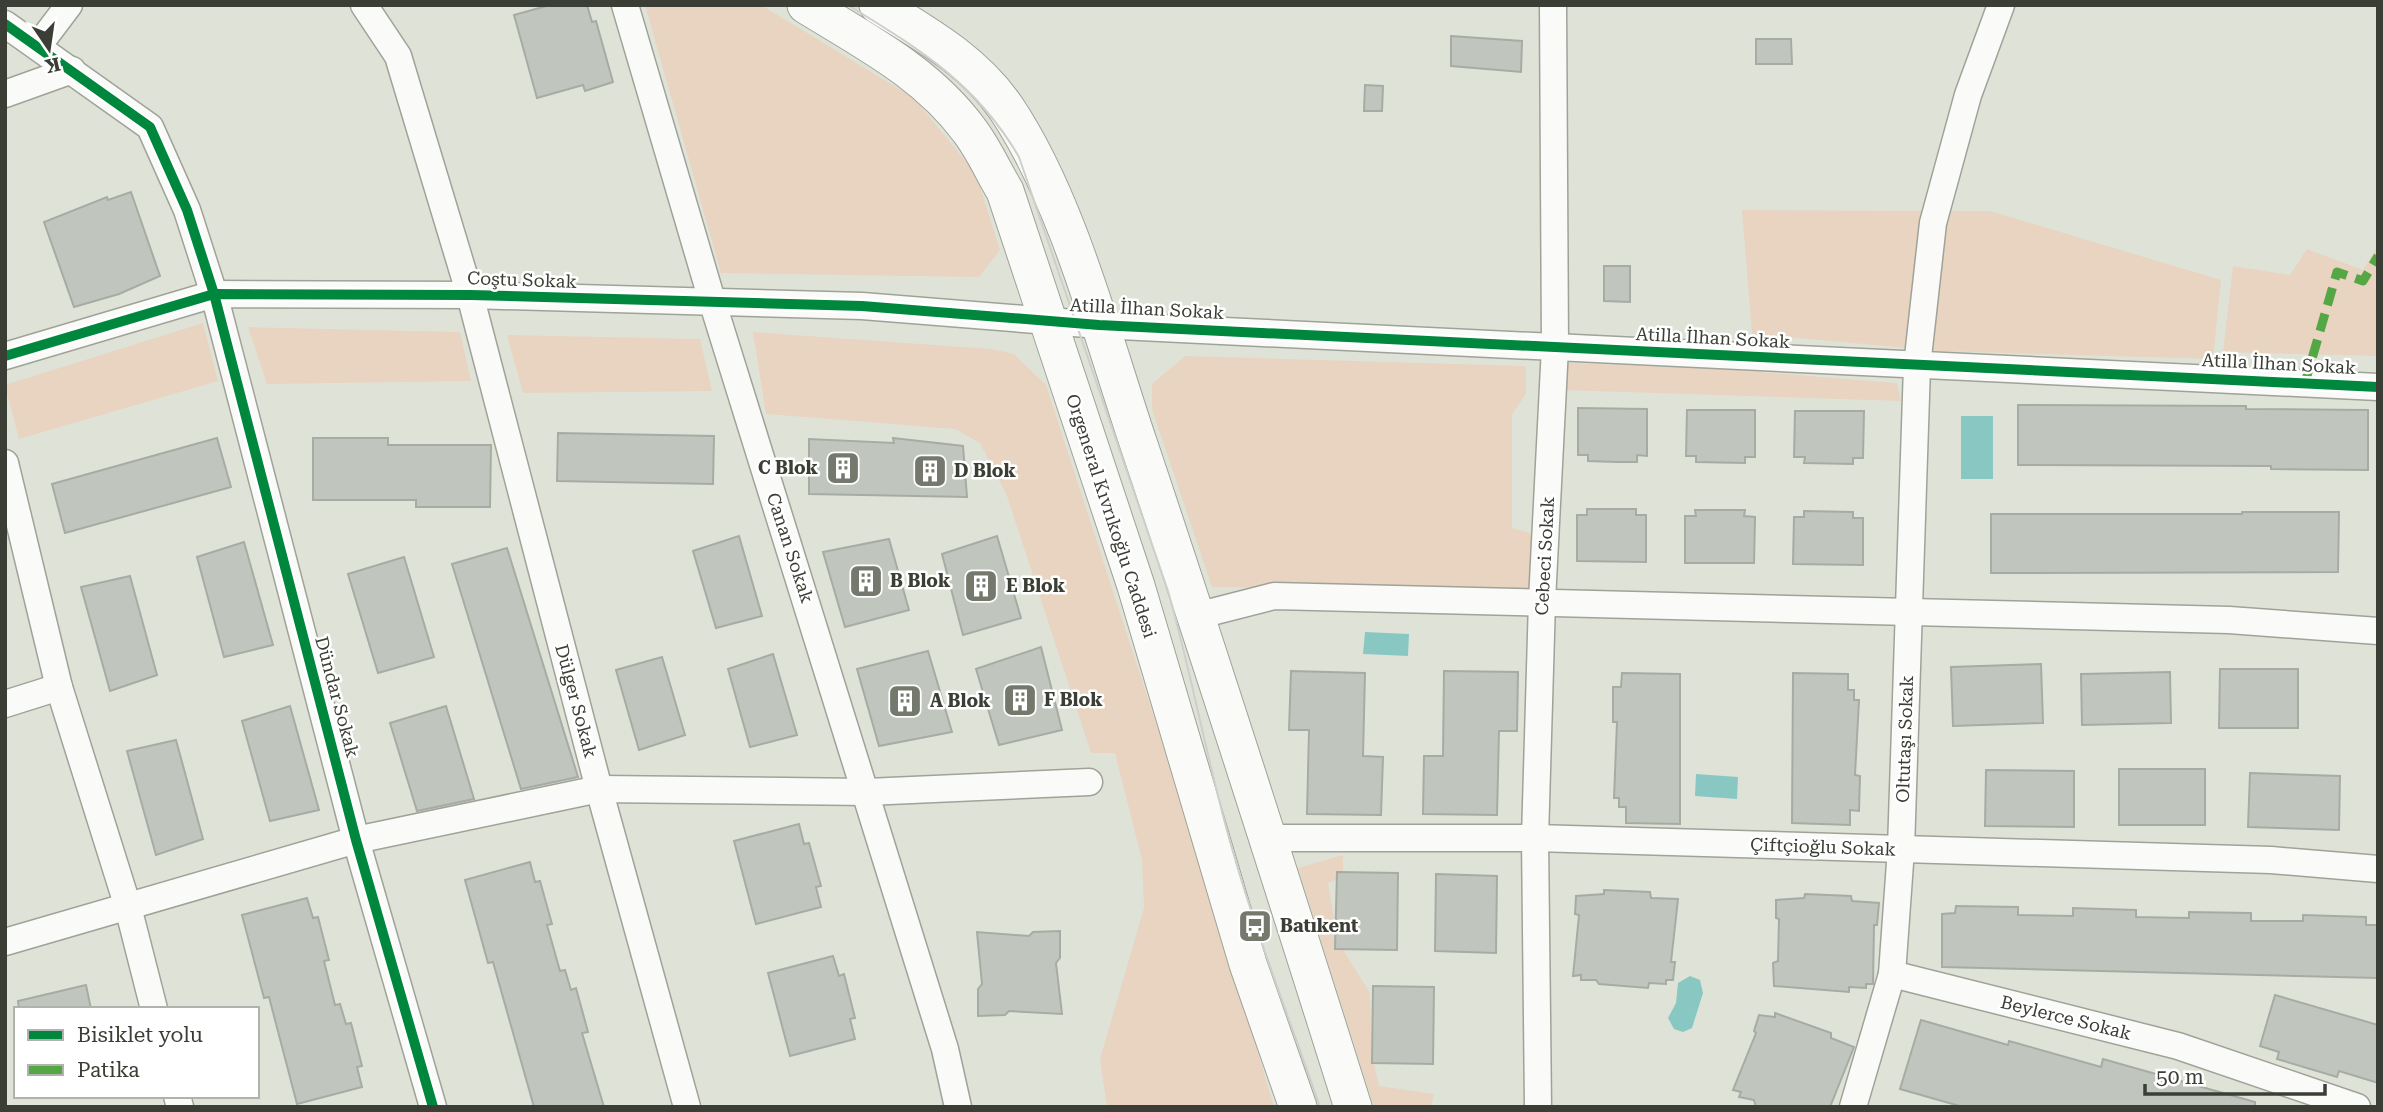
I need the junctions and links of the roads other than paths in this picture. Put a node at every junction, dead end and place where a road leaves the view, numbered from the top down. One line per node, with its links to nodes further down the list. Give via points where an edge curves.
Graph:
1 (69, 5): 9 (street)
2 (364, 5): 13 (street, Dülger Sokak, via 398,56)
3 (625, 5): 14 (street, Canan Sokak)
4 (806, 5): 15 (main road, Orgeneral Kıvrıkoğlu Caddesi, via 911,69 971,131 1005,191)
5 (878, 5): 16 (main road, via 958,55 1004,105 1034,153)
6 (1553, 5): 17 (street, Cebeci Sokak)
7 (2001, 5): 19 (street, Oltutaşı Sokak, via 1968,95 1933,223)
8 (5, 24): 9 (street, Dündar Sokak)
9 (38, 47): 10 (street, Dündar Sokak)
10 (72, 70): 11 (street); 12 (street, Dündar Sokak, via 150,127 187,210)
11 (5, 94)
12 (215, 294): 13 (street, Coştu Sokak); 18 (street, Coştu Sokak); 33 (street, Dündar Sokak)
13 (470, 295): 14 (street, Coştu Sokak); 29 (street, Dülger Sokak)
14 (713, 304): 15 (street, Coştu Sokak, via 862,306); 30 (street, Canan Sokak)
15 (1046, 320): 16 (street, Atilla İlhan Sokak); 43 (main road, Orgeneral Kıvrıkoğlu Caddesi, via 1136,586 1248,964)
16 (1099, 326): 17 (street, Atilla İlhan Sokak); 24 (main road)
17 (1555, 347): 19 (street, Atilla İlhan Sokak); 22 (street, Cebeci Sokak)
18 (5, 356)
19 (1917, 366): 20 (street, Atilla İlhan Sokak); 23 (street, Oltutaşı Sokak)
20 (2378, 387)
21 (5, 463): 26 (street)
22 (1542, 601): 23 (street); 24 (street, via 1274,596); 32 (street, Cebeci Sokak)
23 (1909, 613): 25 (street, via 2229,620); 34 (street, Oltutaşı Sokak)
24 (1196, 616): 31 (main road)
25 (2378, 631)
26 (60, 687): 27 (street); 36 (street)
27 (5, 704)
28 (1089, 782): 30 (street)
29 (599, 789): 30 (street); 33 (street); 41 (street, Dülger Sokak)
30 (867, 792): 42 (street, Canan Sokak, via 945,1049)
31 (1269, 838): 32 (street, Çiftçioğlu Sokak); 44 (main road)
32 (1535, 838): 34 (street, Çiftçioğlu Sokak); 45 (street, Cebeci Sokak)
33 (356, 839): 36 (street); 40 (street, Dündar Sokak)
34 (1901, 849): 35 (street, Çiftçioğlu Sokak, via 2271,860); 38 (street, Oltutaşı Sokak)
35 (2378, 869)
36 (128, 906): 37 (street); 39 (street)
37 (5, 942)
38 (1892, 974): 46 (street, Oltutaşı Sokak); 47 (street, Beylerce Sokak, via 2178,1046)
39 (153, 1007)
40 (433, 1107)
41 (687, 1107)
42 (958, 1107)
43 (1298, 1107)
44 (1353, 1107)
45 (1538, 1107)
46 (1853, 1107)
47 (2357, 1107)

